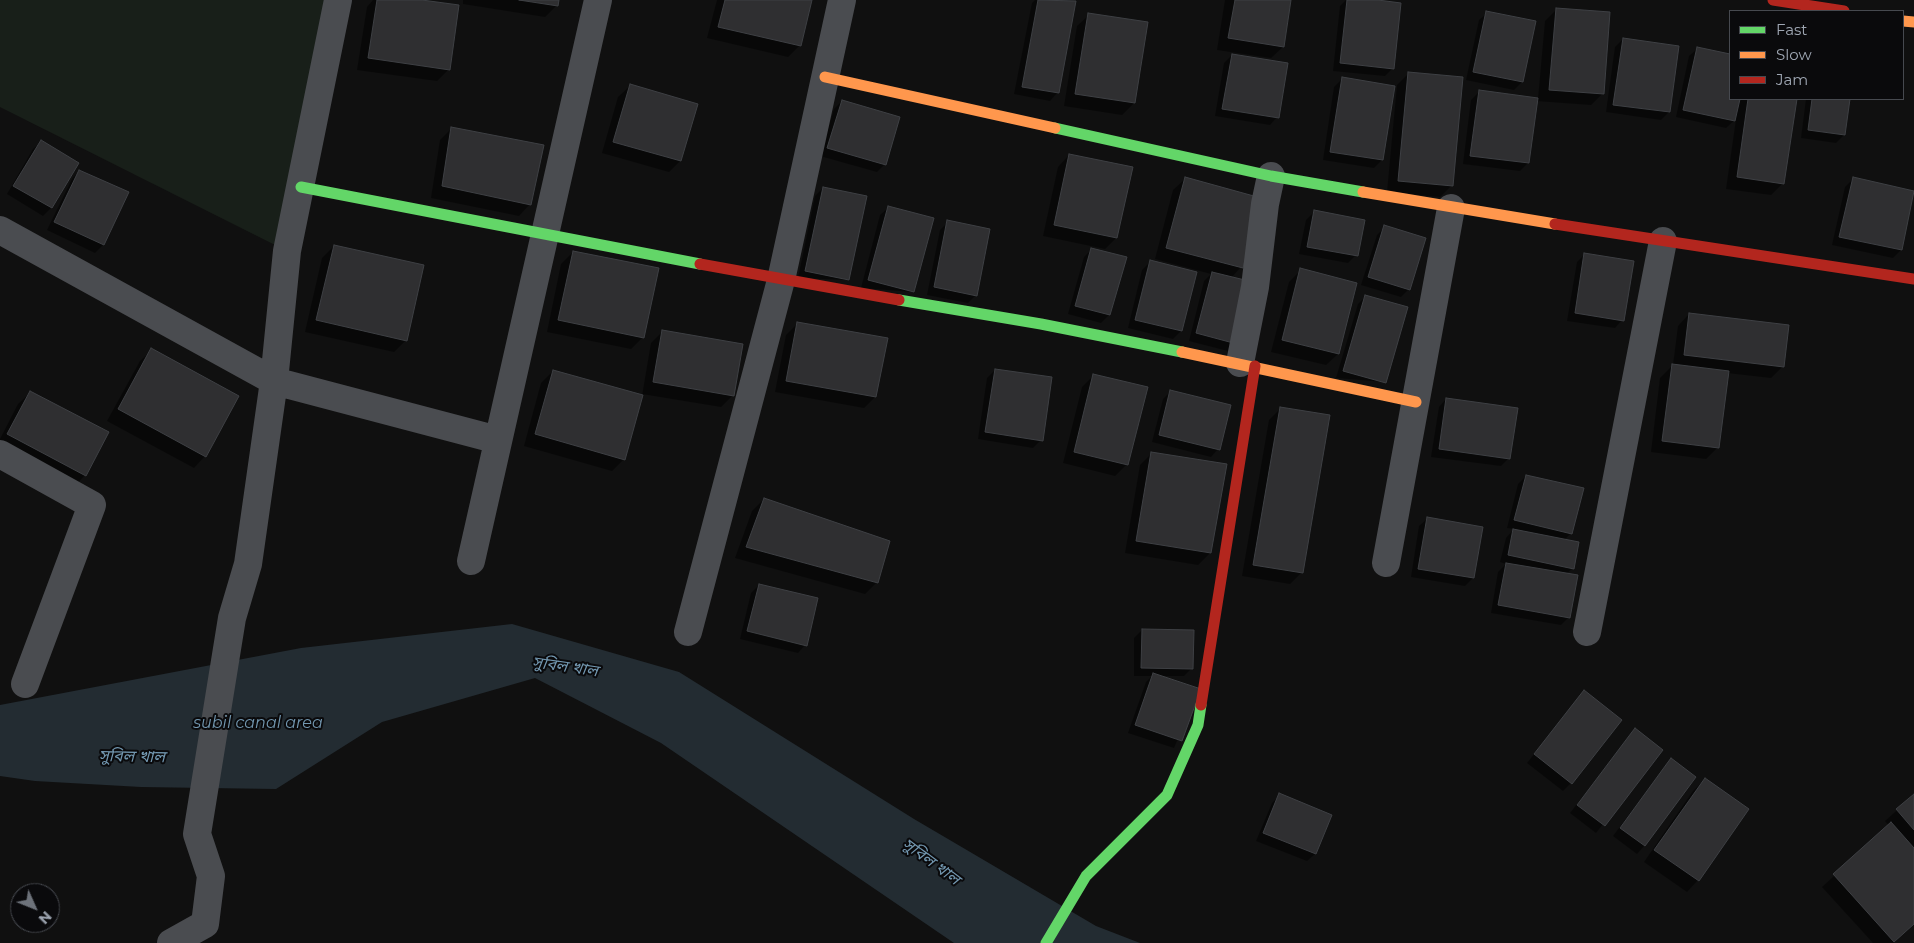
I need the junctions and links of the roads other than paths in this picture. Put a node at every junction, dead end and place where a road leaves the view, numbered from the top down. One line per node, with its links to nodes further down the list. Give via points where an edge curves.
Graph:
1 (338, 0): 8 (street)
2 (598, 0): 11 (street)
3 (842, 0): 6 (street)
4 (1773, 0): 5 (street)
5 (1838, 10)
6 (825, 77): 7 (street); 14 (street)
7 (1271, 176): 9 (street); 15 (street)
8 (300, 187): 11 (street); 16 (street, via 287,251)
9 (1452, 208): 12 (street); 17 (street)
10 (0, 230): 16 (street)
11 (545, 234): 14 (street); 18 (street)
12 (1664, 241): 13 (street); 23 (street)
13 (1914, 279)
14 (781, 280): 15 (street, via 1041,324); 22 (street)
15 (1247, 364): 17 (street); 27 (street, via 1198,725 1167,795 1086,876)
16 (274, 381): 18 (street); 25 (street, via 248,564 232,618 197,834 211,876)
17 (1416, 402): 21 (street)
18 (498, 440): 20 (street)
19 (0, 454): 24 (street, via 92,505)
20 (471, 561)
21 (1386, 563)
22 (688, 632)
23 (1586, 632)
24 (26, 684)
25 (207, 934): 26 (street)
26 (171, 943)
27 (1046, 943)

